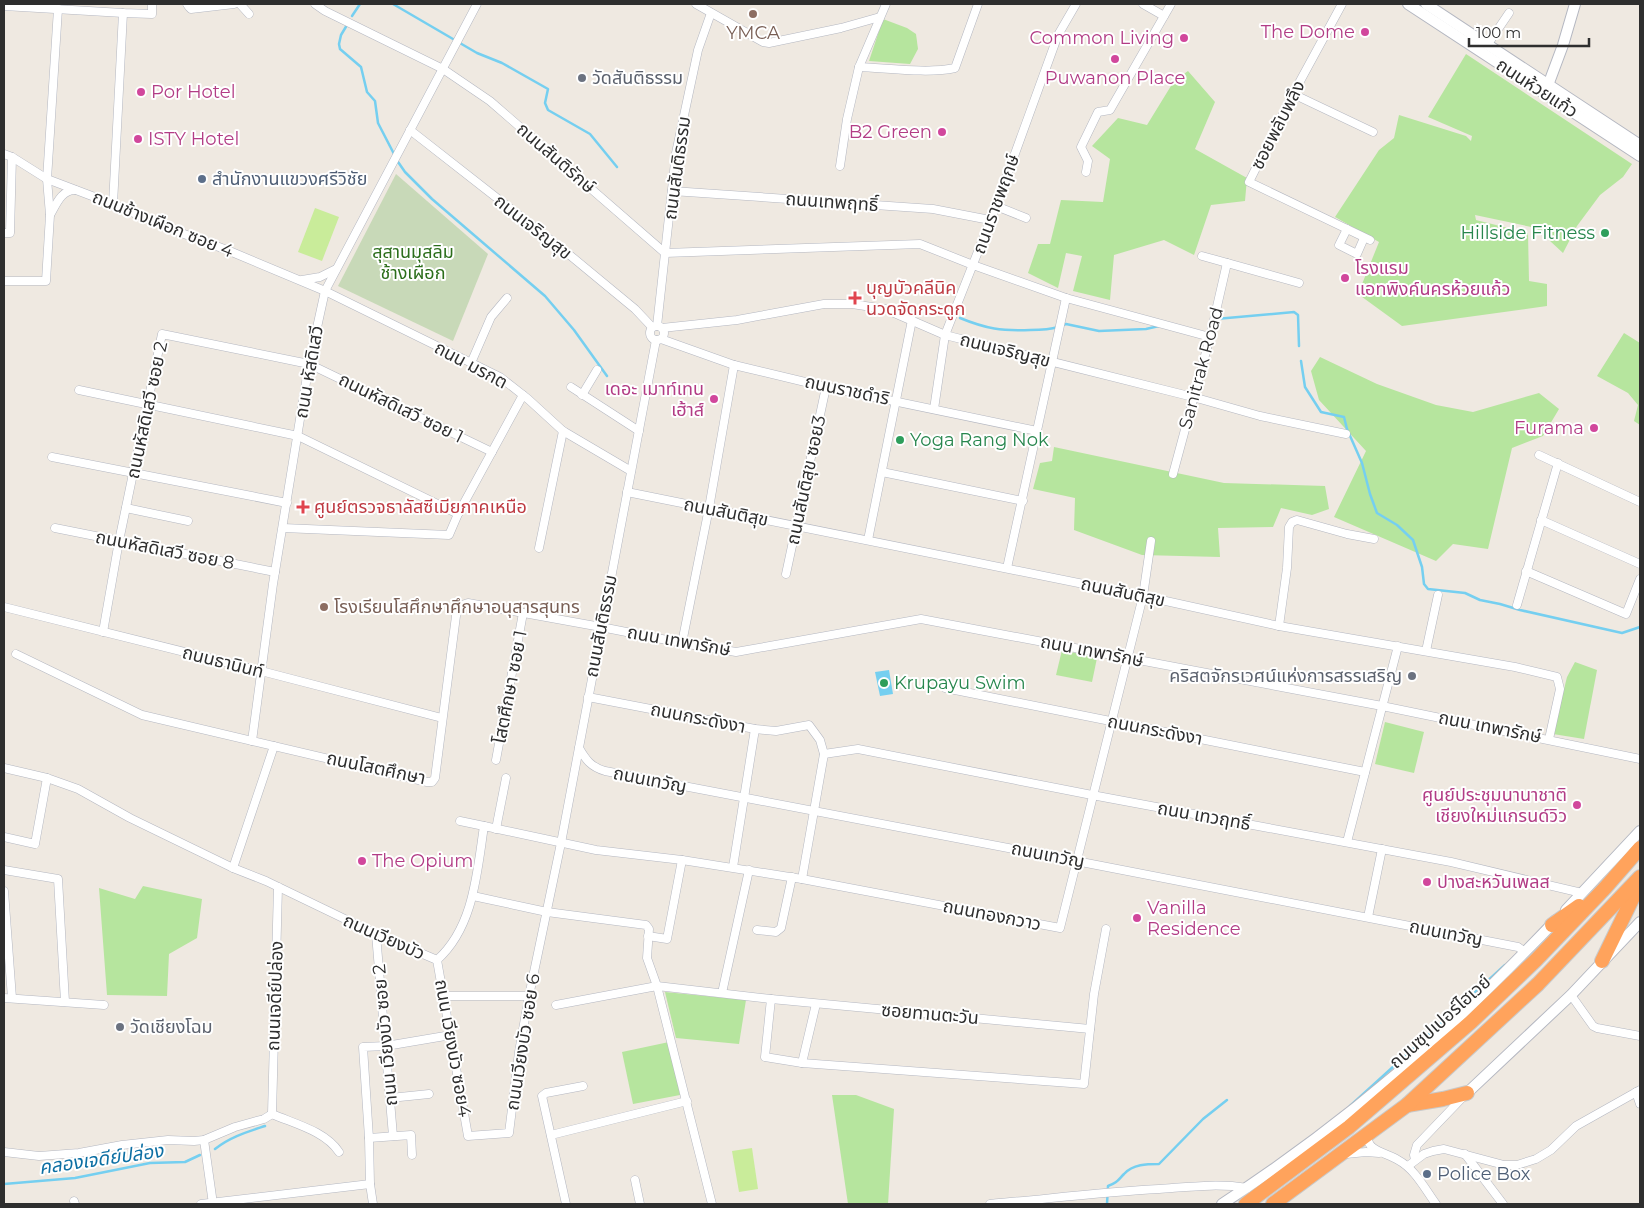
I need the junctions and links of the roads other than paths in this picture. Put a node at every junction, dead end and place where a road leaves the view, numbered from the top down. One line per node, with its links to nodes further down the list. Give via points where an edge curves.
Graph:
1 (152, 4): 19 (street, via 152,14)
2 (187, 4): 3 (street, via 191,9)
3 (234, 4)
4 (240, 4): 22 (street)
5 (315, 4): 27 (street, ถนนสันติรักษ์)
6 (476, 4): 27 (street, ถนน หัสดิเสวี)
7 (696, 4): 20 (street)
8 (886, 4): 24 (street)
9 (1076, 4): 42 (street, ถนนราชพฤกษ์, via 1058,35)
10 (1143, 4): 23 (street)
11 (1171, 4): 23 (street)
12 (1342, 4): 29 (street, ซอยพลับพลึง)
13 (1408, 4): 28 (main road, ถนนห้วยแก้ว)
14 (1426, 4): 25 (main road, ถนนห้วยแก้ว)
15 (1575, 4): 28 (main road)
16 (975, 5): 26 (street, via 955,68)
17 (4, 6): 18 (street)
18 (58, 10): 19 (street); 38 (street)
19 (123, 13): 41 (street)
20 (712, 13): 24 (street, via 769,43); 40 (street, ถนนสันติธรรม, via 698,50 676,153)
21 (1509, 13): 25 (street)
22 (249, 14)
23 (1164, 16): 37 (street, via 1110,110 1098,112 1082,147 1088,161)
24 (880, 17): 26 (street)
25 (1488, 44): 28 (main road, ถนนห้วยแก้ว)
26 (859, 67): 36 (street)
27 (443, 69): 30 (street, ถนน หัสดิเสวี); 48 (street, ถนนสันติรักษ์, via 490,101)
28 (1547, 89): 32 (main road, ถนนห้วยแก้ว); 34 (main road, ถนนห้วยแก้ว)
29 (1294, 94): 31 (street); 46 (street, ซอยพลับพลึง, via 1249,182)
30 (410, 130): 52 (street, ถนน หัสดิเสวี); 60 (street, ถนนเจริญสุข)
31 (1373, 132)
32 (1640, 145)
33 (4, 154): 35 (street, ถนนช้างเผือก ซอย 4)
34 (1640, 156)
35 (12, 157): 38 (street, ถนนช้างเผือก ซอย 4); 47 (street, via 10,233)
36 (840, 166)
37 (1086, 172)
38 (47, 179): 39 (street, ถนนช้างเผือก ซอย 4); 43 (street)
39 (79, 190): 41 (street, ถนนช้างเผือก ซอย 4); 43 (street, via 63,194)
40 (672, 190): 45 (street, ถนนเทพฤทธิ์, via 932,209); 48 (street, ถนนสันติธรรม)
41 (113, 204): 53 (street, ถนนช้างเผือก ซอย 4)
42 (996, 206): 44 (street); 45 (street, ถนนราชพฤกษ์)
43 (50, 215): 54 (street, via 46,281)
44 (1026, 218)
45 (990, 220): 51 (street, ถนนราชพฤกษ์)
46 (1347, 230): 46 (street, ซอยพลับพลึง, via 1367,239 1357,254 1340,245)
47 (4, 233)
48 (665, 253): 51 (street, via 920,244); 60 (street, ถนนสันติธรรม)
49 (1202, 256): 50 (street)
50 (1227, 263): 55 (street); 62 (street, Sanitrak Road)
51 (973, 265): 58 (street); 61 (street, ถนนราชพฤกษ์)
52 (336, 269): 53 (street, via 320,277); 56 (street, ถนน หัสดิเสวี)
53 (300, 280): 56 (street, ถนนช้างเผือก ซอย 4)
54 (4, 281)
55 (1299, 283)
56 (325, 290): 65 (street, ถนน มรกต); 66 (street, ถนน หัสดิเสวี)
57 (507, 298): 65 (street, via 491,317)
58 (1066, 298): 62 (street); 64 (street)
59 (912, 320): 60 (street, ถนนเจริญสุข, via 885,309 824,304 736,320); 61 (street, ถนนเจริญสุข); 75 (street)
60 (657, 327): 63 (street, ถนนสันติธรรม, via 664,334); 63 (street, via 650,335)
61 (945, 335): 64 (street, ถนนเจริญสุข); 77 (street, ถนนราชพฤกษ์)
62 (1210, 337): 74 (street, Sanitrak Road)
63 (659, 340): 67 (street, ถนนราชดำริ); 78 (street, ถนนสันติธรรม)
64 (1052, 362): 74 (street, ถนนเจริญสุข); 79 (street)
65 (471, 363): 72 (street, ถนน มรกต, via 500,377)
66 (309, 364): 76 (street, ถนนหัสดิเสวี ซอย 2, via 162,334); 82 (street, ถนน หัสดิเสวี); 83 (street, ถนนหัสดิเสวี ซอย 1)
67 (734, 365): 70 (street, ถนนราชดำริ); 96 (street)
68 (597, 370): 73 (street)
69 (571, 387): 73 (street)
70 (826, 387): 75 (street, ถนนราชดำริ); 100 (street, ถนนสันติสุข ซอย3)
71 (79, 390): 76 (street)
72 (523, 395): 80 (street, ถนน มรกต); 83 (street)
73 (582, 395): 78 (street)
74 (1193, 397): 81 (street, ถนนเจริญสุข, via 1260,416); 90 (street, Sanitrak Road)
75 (895, 400): 77 (street, ถนนราชดำริ); 88 (street)
76 (147, 404): 82 (street); 89 (street, ถนนหัสดิเสวี ซอย 2)
77 (934, 409): 79 (street, ถนนราชดำริ)
78 (639, 431): 87 (street, ถนนสันติธรรม)
79 (1037, 431): 92 (street)
80 (563, 432): 87 (street, ถนน มรกต); 107 (street)
81 (1346, 434)
82 (298, 436): 94 (street, ถนน หัสดิเสวี); 97 (street)
83 (492, 452): 97 (street)
84 (1539, 454): 86 (street)
85 (52, 457): 89 (street)
86 (1558, 464): 93 (street); 98 (street)
87 (631, 471): 91 (street, ถนนสันติธรรม)
88 (882, 472): 92 (street); 105 (street)
89 (134, 473): 94 (street); 95 (street, ถนนหัสดิเสวี ซอย 2)
90 (1173, 474)
91 (627, 492): 96 (street, ถนนสันติสุข); 120 (street, ถนนสันติธรรม)
92 (1023, 500): 109 (street)
93 (1640, 502)
94 (286, 503): 102 (street, ถนน หัสดิเสวี)
95 (126, 508): 99 (street); 104 (street, ถนนหัสดิเสวี ซอย 2)
96 (709, 508): 100 (street, ถนนสันติสุข); 122 (street)
97 (458, 514): 102 (street, via 449,535)
98 (1541, 520): 108 (street); 110 (street)
99 (188, 521)
100 (797, 526): 105 (street, ถนนสันติสุข); 112 (street, ถนนสันติสุข ซอย3)
101 (55, 528): 104 (street, ถนนหัสดิเสวี ซอย 8)
102 (282, 528): 111 (street, ถนน หัสดิเสวี)
103 (1374, 539): 119 (street, via 1297,520 1292,522)
104 (119, 540): 111 (street, ถนนหัสดิเสวี ซอย 8); 121 (street, ถนนหัสดิเสวี ซอย 2)
105 (868, 540): 109 (street, ถนนสันติสุข)
106 (1152, 542): 115 (street, ถนนทองกวาว)
107 (539, 548)
108 (1640, 564)
109 (1008, 568): 115 (street, ถนนสันติสุข)
110 (1526, 571): 113 (street, via 1626,614); 116 (street)
111 (275, 572): 127 (street, ถนน หัสดิเสวี)
112 (786, 574)
113 (1640, 579)
114 (1438, 595): 124 (street)
115 (1143, 596): 119 (street, ถนนสันติสุข); 126 (street, ถนนทองกวาว)
116 (1517, 604)
117 (4, 608): 121 (street, ถนนธานินท์)
118 (523, 613): 120 (street, ถนนโสตศึกษา); 131 (street, ถนนโสตศึกษา, via 468,603 459,606); 140 (street, โสตศึกษา ซอย 1)
119 (1279, 626): 123 (street, ถนนสันติสุข)
120 (601, 627): 122 (street, ถนน เทพารักษ์); 129 (street, ถนนสันติธรรม)
121 (103, 632): 127 (street, ถนนธานินท์)
122 (682, 643): 126 (street, ถนน เทพารักษ์, via 736,652 921,619)
123 (1398, 646): 124 (street, ถนนสันติสุข); 130 (street)
124 (1426, 651): 134 (street, ถนนสันติสุข, via 1557,677 1560,689)
125 (16, 654): 135 (street, ถนนโสตศึกษา, via 142,715)
126 (1127, 658): 130 (street, ถนน เทพารักษ์); 132 (street, ถนนทองกวาว)
127 (261, 671): 131 (street, ถนนธานินท์); 135 (street, ถนน หัสดิเสวี)
128 (945, 688): 132 (street, ถนนกระดังงา)
129 (588, 697): 133 (street, ถนนกระดังงา); 137 (street, ถนนสันติธรรม)
130 (1382, 706): 134 (street, ถนน เทพารักษ์); 142 (street)
131 (442, 718): 136 (street, ถนนโสตศึกษา, via 432,782)
132 (1111, 721): 142 (street, ถนนกระดังงา); 145 (street, ถนนทองกวาว)
133 (755, 729): 138 (street, ถนนกระดังงา, via 776,731 808,725 820,740); 146 (street)
134 (1549, 739): 139 (street, ถนน เทพารักษ์)
135 (252, 740): 136 (street, ถนนโสตศึกษา)
136 (274, 746): 160 (street)
137 (579, 748): 146 (street, ถนนเทวัญ, via 593,766 604,771); 154 (street, ถนนสันติธรรม)
138 (824, 754): 145 (street, ถนน เทวฤทธิ์, via 858,749); 147 (street)
139 (1640, 759)
140 (496, 760)
141 (4, 768): 143 (street, ถนนเวียงบัว)
142 (1365, 772): 153 (street)
143 (47, 778): 152 (street, via 34,844); 160 (street, ถนนเวียงบัว, via 78,789)
144 (506, 778): 150 (street)
145 (1092, 795): 153 (street, ถนน เทวฤทธิ์); 158 (street, ถนนทองกวาว)
146 (744, 798): 147 (street, ถนนเทวัญ); 159 (street)
147 (814, 811): 158 (street, ถนนเทวัญ); 165 (street)
148 (460, 821): 149 (street, ถนนทองกวาว)
149 (484, 826): 150 (street, ถนนทองกวาว); 171 (street, ถนนเวียงบัว)
150 (496, 829): 154 (street, ถนนทองกวาว)
151 (1640, 831): 170 (main road)
152 (4, 837)
153 (1347, 842): 156 (street, ถนน เทวฤทธิ์)
154 (561, 843): 157 (street, ถนนทองกวาว); 172 (street, ถนนสันติธรรม)
155 (1640, 848): 168 (highway, ถนนซุปเปอร์ไฮเวย์)
156 (1382, 849): 170 (street, ถนน เทวฤทธิ์); 173 (street)
157 (682, 860): 159 (street, ถนนทองกวาว); 179 (street, via 667,938)
158 (1076, 860): 165 (street, ถนนทองกวาว, via 1060,928); 173 (street, ถนนเทวัญ)
159 (732, 867): 162 (street, ถนนทองกวาว)
160 (233, 868): 167 (street, ถนนเวียงบัว)
161 (4, 870): 190 (street, via 58,879)
162 (749, 870): 163 (street, ถนนทองกวาว); 184 (street)
163 (792, 877): 165 (street, ถนนทองกวาว); 177 (street, via 781,928 776,932)
164 (1640, 877): 206 (highway, via 1538,984)
165 (802, 879)
166 (1640, 882): 182 (highway)
167 (278, 887): 178 (street, ถนนเวียงบัว); 207 (street, ถนนเจดีย์ปล่อง)
168 (1605, 888): 175 (highway); 233 (highway, ถนนซุปเปอร์ไฮเวย์, via 1471,1022 1348,1127)
169 (4, 891): 188 (street)
170 (1582, 893): 175 (main road)
171 (473, 896): 172 (street); 181 (street, ถนนเวียงบัว, via 454,942)
172 (547, 912): 179 (street, via 646,925); 187 (street, ถนนเวียงบัว ซอย 6)
173 (1368, 917): 180 (street, ถนนเทวัญ, via 1518,947)
174 (1640, 922): 182 (main road)
175 (1552, 925): 180 (main road)
176 (1106, 929): 194 (street)
177 (757, 930)
178 (376, 934): 181 (street, ถนนเวียงบัว); 197 (street, ถนน เวียงบัว ซอย 2)
179 (648, 936): 183 (street, via 647,958)
180 (1525, 952): 224 (main road, via 1394,1075)
181 (437, 960): 186 (street, ถนน เวียงบัว ซอย4)
182 (1602, 961): 185 (main road)
183 (657, 986): 184 (street, ซอยทานตะวัน); 193 (street, ซอยทานตะวัน); 204 (street)
184 (722, 993): 189 (street, ซอยทานตะวัน)
185 (1570, 995): 196 (street, via 1593,1026); 201 (main road)
186 (444, 996): 187 (street); 195 (street, ถนน เวียงบัว ซอย4)
187 (529, 996): 211 (street, ถนนเวียงบัว ซอย 6, via 509,1133)
188 (8, 998): 190 (street)
189 (771, 999): 191 (street, ซอยทานตะวัน); 198 (street, via 765,1057)
190 (65, 1002): 192 (street)
191 (816, 1004): 194 (street, ซอยทานตะวัน); 198 (street)
192 (104, 1005)
193 (556, 1006)
194 (1090, 1029): 198 (street, via 1084,1084)
195 (451, 1036): 197 (street); 211 (street, ถนน เวียงบัว ซอย4)
196 (1640, 1036)
197 (386, 1046): 203 (street, ถนน เวียงบัว ซอย 2); 212 (street, via 362,1047)
198 (802, 1063)
199 (583, 1086): 208 (street, via 542,1096)
200 (1638, 1091): 205 (street); 217 (street, via 1576,1126 1551,1150 1536,1159 1504,1165)
201 (1467, 1093): 206 (highway); 220 (street, via 1417,1145)
202 (428, 1094): 203 (street)
203 (390, 1098): 210 (street, ถนน เวียงบัว ซอย 2)
204 (687, 1101): 208 (street); 230 (street)
205 (1640, 1104)
206 (1407, 1105): 209 (highway)
207 (272, 1114): 213 (street); 215 (street, via 313,1131)
208 (551, 1135): 228 (street)
209 (1367, 1135): 216 (street, via 1370,1145); 219 (highway)
210 (393, 1136): 212 (street); 218 (street, via 411,1135)
211 (468, 1136)
212 (369, 1138): 223 (street)
213 (204, 1140): 214 (street, via 159,1141 39,1156); 225 (street)
214 (4, 1152)
215 (340, 1152)
216 (1383, 1153): 219 (street, via 1349,1152); 221 (street)
217 (1465, 1154): 220 (street, via 1444,1149); 236 (street)
218 (412, 1155)
219 (1337, 1156): 234 (highway)
220 (1415, 1160): 221 (street)
221 (1408, 1166): 235 (street)
222 (635, 1180): 229 (street)
223 (370, 1184): 225 (street); 227 (street)
224 (1247, 1188): 231 (street, via 1201,1186); 232 (main road)
225 (213, 1203): 226 (street)
226 (201, 1204)
227 (373, 1204)
228 (566, 1204)
229 (640, 1204)
230 (712, 1204)
231 (990, 1204)
232 (1222, 1204)
233 (1246, 1204)
234 (1273, 1204)
235 (1436, 1204)
236 (1503, 1204)

